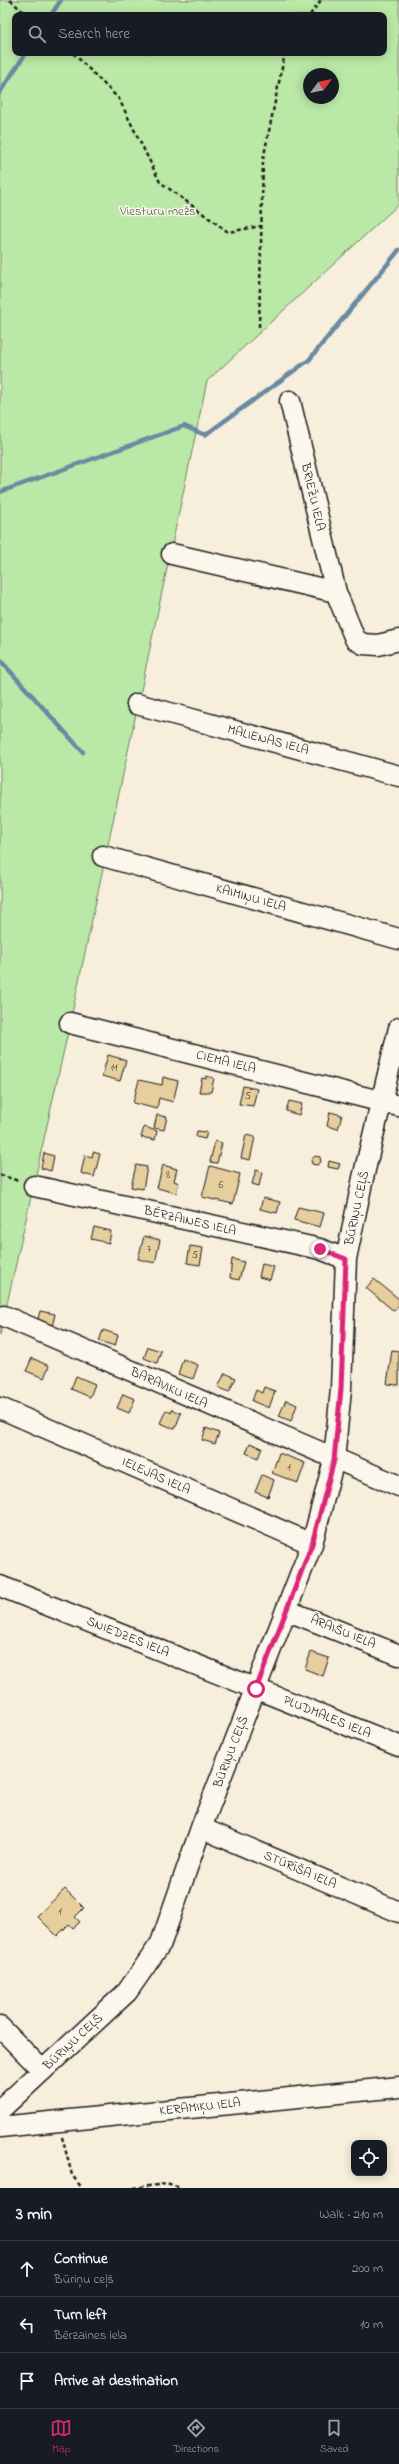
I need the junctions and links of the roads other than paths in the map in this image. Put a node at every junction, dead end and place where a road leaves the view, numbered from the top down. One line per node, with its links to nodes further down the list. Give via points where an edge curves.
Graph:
1 (290, 401): 3 (street, BRIEŽU IELA)
2 (172, 554): 3 (street)
3 (336, 592): 4 (street, BRIEŽU IELA, via 355,639 363,644 378,645)
4 (399, 640)
5 (137, 704): 6 (street, MALIENAS IELA)
6 (399, 776)
7 (103, 856): 8 (street, KAIMIŅU IELA)
8 (399, 939)
9 (70, 1023): 11 (street, CIEMA IELA)
10 (399, 1028): 11 (street, BŪRIŅU CEĻŠ)
11 (390, 1104): 13 (street, BŪRIŅU CEĻŠ)
12 (34, 1186): 13 (street, BĒRZAINES IELA, via 320,1249)
13 (346, 1259): 16 (street, BŪRIŅU CEĻŠ, via 341,1389)
14 (4, 1316): 16 (street, BARAVIKU IELA)
15 (0, 1408): 18 (street, IELEJAS IELA)
16 (334, 1460): 17 (street, BARAVIKU IELA); 18 (street, BŪRIŅU CEĻŠ)
17 (399, 1486)
18 (312, 1544): 20 (street, BŪRIŅU CEĻŠ)
19 (0, 1586): 22 (street, SNIEDZES IELA)
20 (286, 1610): 21 (street, ĀRAIŠU IELA); 22 (street, BŪRIŅU CEĻŠ)
21 (399, 1655)
22 (256, 1689): 23 (street, PLUDMALES IELA); 24 (street, BŪRIŅU CEĻŠ)
23 (399, 1746)
24 (201, 1828): 25 (street, STŪRĪŠA IELA); 27 (street, BŪRIŅU CEĻŠ, via 161,1943 128,1992)
25 (399, 1912)
26 (0, 2027): 27 (street)
27 (42, 2070): 29 (street, BŪRIŅU CEĻŠ)
28 (399, 2087): 30 (street, KERAMIĶU IELA)
29 (0, 2110)
30 (0, 2127)

